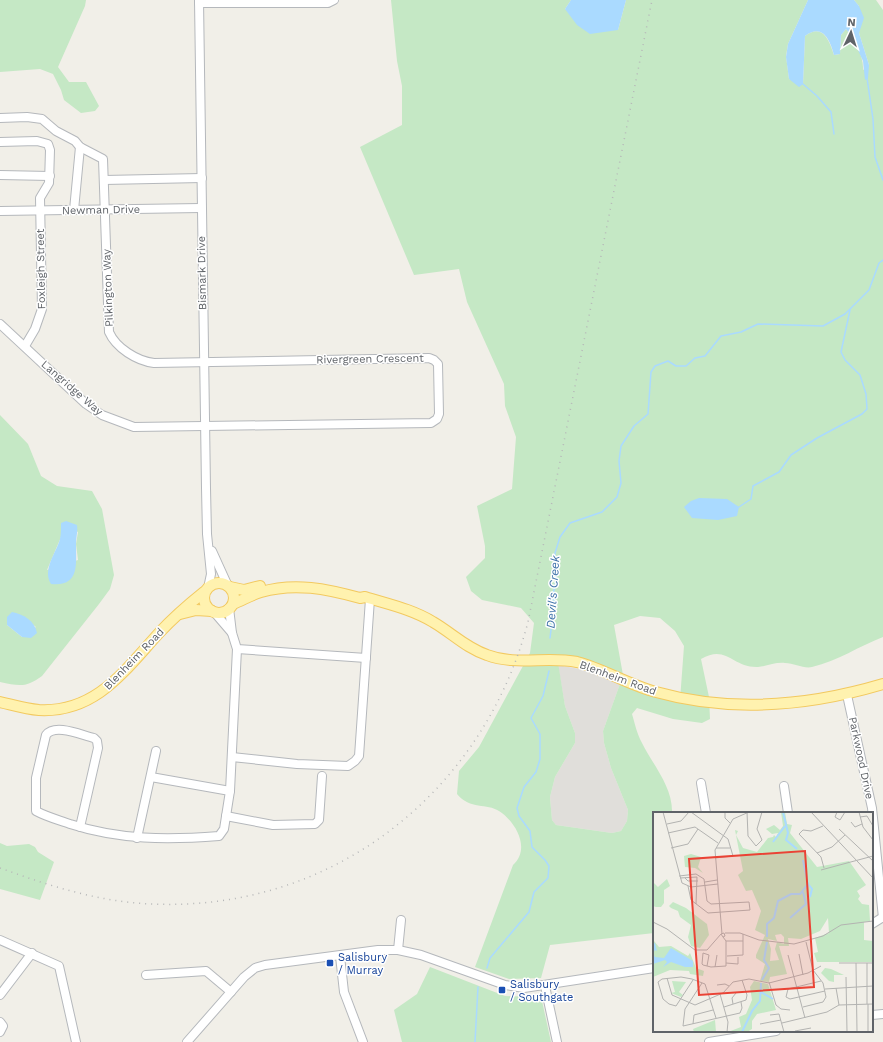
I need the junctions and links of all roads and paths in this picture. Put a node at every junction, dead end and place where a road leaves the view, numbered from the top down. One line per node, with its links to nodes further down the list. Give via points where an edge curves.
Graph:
1 (334, 0): 2 (street, via 328,3)
2 (199, 1): 8 (street, Bismark Drive)
3 (0, 118): 5 (street, via 38,118 75,141)
4 (0, 142): 7 (street, via 37,140 48,144)
5 (80, 147): 9 (street, Pilkington Way, via 103,159); 11 (street)
6 (0, 175): 7 (street)
7 (50, 176): 14 (street, Foxleigh Street, via 48,187 40,198)
8 (202, 178): 9 (street); 10 (street, Bismark Drive)
9 (104, 180): 12 (street, Pilkington Way)
10 (201, 208): 12 (street, Newman Drive); 17 (street, Bismark Drive)
11 (74, 210): 12 (street, Newman Drive); 14 (street, Newman Drive)
12 (106, 210): 17 (street, Pilkington Way, via 111,337 129,354 145,362)
13 (0, 211): 14 (street, Newman Drive)
14 (40, 211): 16 (street, Foxleigh Street, via 42,309)
15 (0, 324): 16 (street, Langridge Way)
16 (25, 346): 18 (street, Langridge Way, via 102,416 134,427)
17 (204, 362): 18 (street, Bismark Drive); 18 (street, Rivergreen Crescent, via 429,358 438,364 439,414 431,423)
18 (205, 427): 19 (street, Bismark Drive)
19 (208, 545): 20 (street, Bismark Drive); 21 (street, Bismark Drive, via 211,574)
20 (228, 585): 21 (main road, via 217,583); 22 (main road, Blenheim Road, via 244,590 278,582 310,582 345,588); 23 (main road, via 233,594)
21 (206, 590): 24 (main road, via 205,604); 25 (main road, Blenheim Road)
22 (367, 598): 23 (main road, Blenheim Road, via 324,589 290,587 262,592); 28 (street); 30 (main road, Blenheim Road, via 421,615 460,642 489,656 516,661 576,662 655,692 702,703 759,705 805,702)
23 (231, 606): 24 (main road, via 223,612); 26 (street)
24 (213, 612): 25 (main road, via 196,610); 26 (street)
25 (180, 614): 31 (main road, Blenheim Road, via 112,684 83,703 40,710)
26 (232, 633): 27 (street)
27 (237, 649): 28 (street); 33 (street)
28 (366, 658): 33 (street, via 359,756 355,761 348,766)
29 (883, 684): 30 (main road, Blenheim Road)
30 (847, 695): 41 (street, Parkwood Drive)
31 (0, 702)
32 (156, 751): 35 (street)
33 (232, 757): 38 (street)
34 (322, 776): 42 (street, via 319,820 315,824 273,825)
35 (151, 777): 38 (street); 45 (street)
36 (701, 783): 39 (street)
37 (784, 786): 40 (street)
38 (230, 791): 42 (street)
39 (706, 812)
40 (788, 812)
41 (872, 812)
42 (226, 816): 45 (street, via 224,829 219,836)
43 (873, 818): 46 (street, Parkwood Drive)
44 (80, 827): 44 (street, via 36,811 36,778 42,749 46,735 55,729 94,738 97,741 98,748); 45 (street, via 108,835)
45 (137, 838)
46 (883, 917): 48 (street)
47 (402, 920): 50 (street)
48 (873, 923)
49 (0, 940): 51 (street)
50 (398, 950): 52 (street, via 378,950); 55 (street, via 511,987)
51 (32, 953): 57 (street); 64 (street, via 57,964 60,968)
52 (340, 956): 56 (street, via 260,966 250,972); 66 (street, via 344,992)
53 (653, 968): 55 (street)
54 (146, 975): 56 (street, via 206,971)
55 (545, 986): 67 (street)
56 (231, 992): 65 (street)
57 (0, 996)
58 (883, 1014): 59 (street)
59 (873, 1015)
60 (0, 1022): 61 (street)
61 (0, 1032)
62 (773, 1032): 63 (street)
63 (759, 1036): 68 (street)
64 (76, 1042)
65 (187, 1042)
66 (363, 1042)
67 (557, 1042)
68 (709, 1042)

